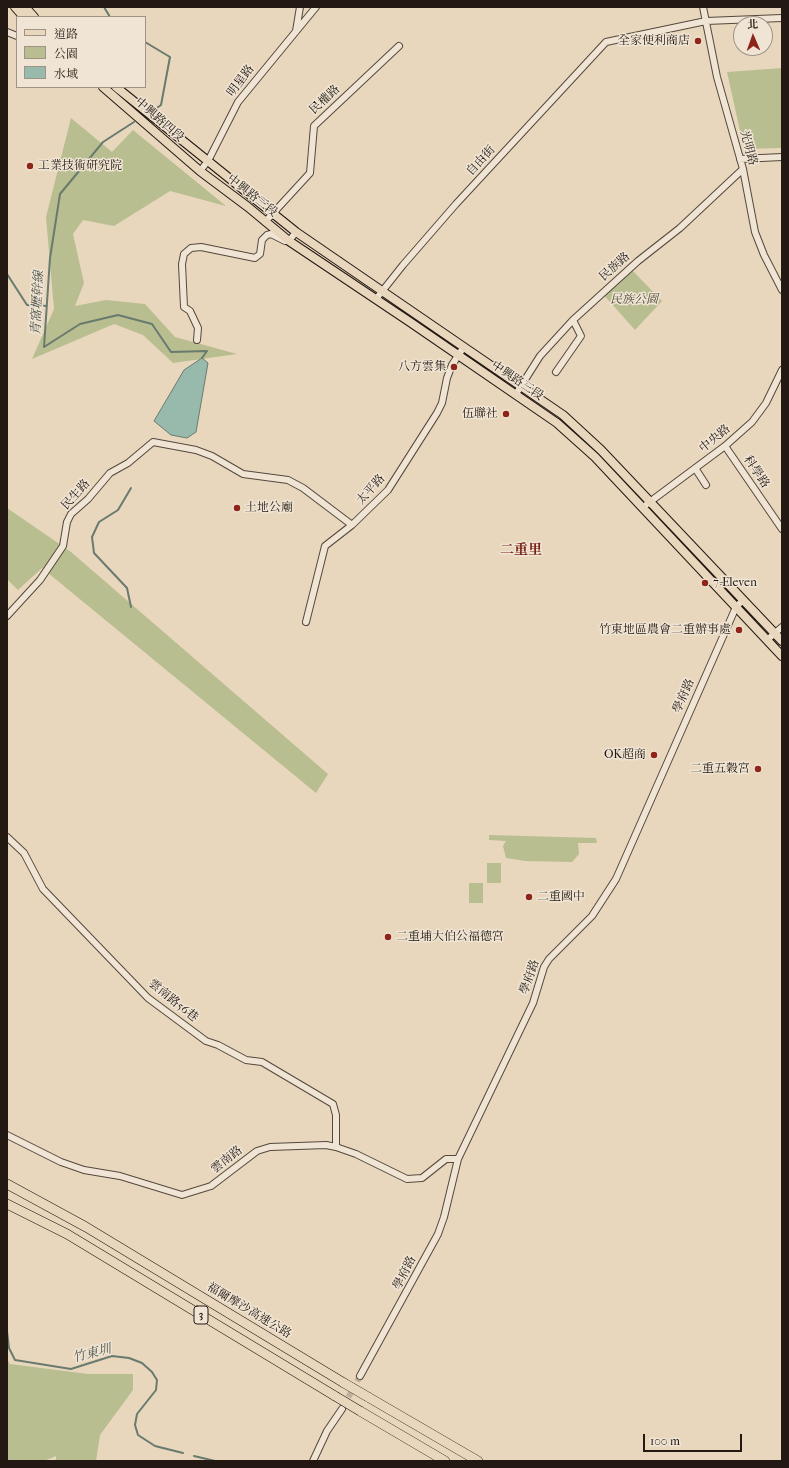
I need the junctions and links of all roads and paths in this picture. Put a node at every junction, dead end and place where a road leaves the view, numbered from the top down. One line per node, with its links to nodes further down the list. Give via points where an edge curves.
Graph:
1 (15, 7): 6 (main road)
2 (25, 7): 7 (main road)
3 (300, 7): 10 (street, 明星路)
4 (316, 7): 10 (street)
5 (703, 7): 9 (street, 光明路)
6 (23, 16)
7 (33, 16)
8 (782, 18): 9 (street)
9 (706, 21): 15 (street, 光明路, via 717,77); 24 (street, 自由街, via 606,42 456,204)
10 (296, 31): 16 (street, 明星路, via 238,102)
11 (399, 46): 19 (street, 民權路, via 314,126 310,173)
12 (104, 88): 18 (main road, 中興路四段)
13 (117, 88): 16 (main road, 中興路四段)
14 (782, 157): 15 (street)
15 (740, 159): 17 (street, 光明路)
16 (208, 161): 18 (street, 明星路); 19 (main road, 中興路三段)
17 (742, 169): 23 (street, 光明路, via 755,232); 26 (street, 民族路, via 680,228 638,261)
18 (200, 171): 20 (main road, 中興路三段)
19 (272, 213): 20 (street, 民權路); 21 (main road, 中興路三段)
20 (265, 222): 22 (main road, 中興路三段)
21 (296, 232): 22 (street); 24 (main road, 中興路三段)
22 (289, 241): 25 (main road, 中興路三段); 27 (street, via 271,234 267,235 262,240 260,254 255,258 201,247 191,248 184,254 184,307 190,311 198,328)
23 (782, 290)
24 (382, 292): 25 (street, 自由街); 28 (main road, 中興路三段)
25 (376, 299): 29 (main road, 中興路三段)
26 (573, 320): 31 (street, via 581,336); 32 (street, 民族路, via 540,356)
27 (197, 340)
28 (463, 348): 29 (street, 太平路); 32 (main road, 中興路三段)
29 (458, 355): 33 (main road, 中興路三段); 39 (street, 太平路, via 447,378 437,414 388,490)
30 (782, 370): 34 (street, 中央路, via 766,403 752,422)
31 (556, 372)
32 (521, 386): 33 (street, 民族路); 37 (main road, 中興路三段, via 563,415 596,445)
33 (516, 394): 38 (main road, 中興路三段, via 557,423 590,452)
34 (725, 446): 35 (street, 中央路); 40 (street, 科學路)
35 (695, 468): 36 (street); 37 (street, 中央路)
36 (706, 485)
37 (650, 502): 38 (street, 中央路); 41 (main road, 中興路三段)
38 (643, 508): 42 (main road, 中興路三段)
39 (352, 525): 43 (street, 民生路, via 303,488 288,480 243,474 196,450 153,442 110,474 71,514 63,546 40,580); 44 (street, 太平路, via 325,546)
40 (782, 529)
41 (743, 600): 42 (street, 學府路); 46 (main road, 中興路三段)
42 (736, 607): 47 (main road, 中興路三段); 53 (street, 學府路, via 616,879 592,916 549,958 532,1003)
43 (7, 616)
44 (306, 622)
45 (782, 627): 46 (street)
46 (775, 634): 47 (street); 48 (main road, 中興路三段)
47 (767, 640): 49 (main road, 中興路三段)
48 (782, 641)
49 (782, 656)
50 (7, 837): 52 (street, 雲南路56巷, via 24,853 43,889 148,998 206,1041 246,1060 262,1062 333,1104 336,1115)
51 (7, 1135): 52 (street, 雲南路, via 61,1162 84,1170 120,1176 182,1195 211,1186 257,1151 270,1146)
52 (336, 1147): 53 (street, 雲南路, via 407,1179 422,1178 446,1159)
53 (458, 1159): 56 (street, 學府路, via 438,1234)
54 (7, 1184): 60 (highway, 福爾摩沙高速公路 / 3, bridge, via 86,1227)
55 (7, 1204): 59 (highway, 3, bridge, via 67,1234)
56 (360, 1376)
57 (342, 1409): 58 (street, via 327,1431)
58 (313, 1461)
59 (445, 1461)
60 (478, 1461)

